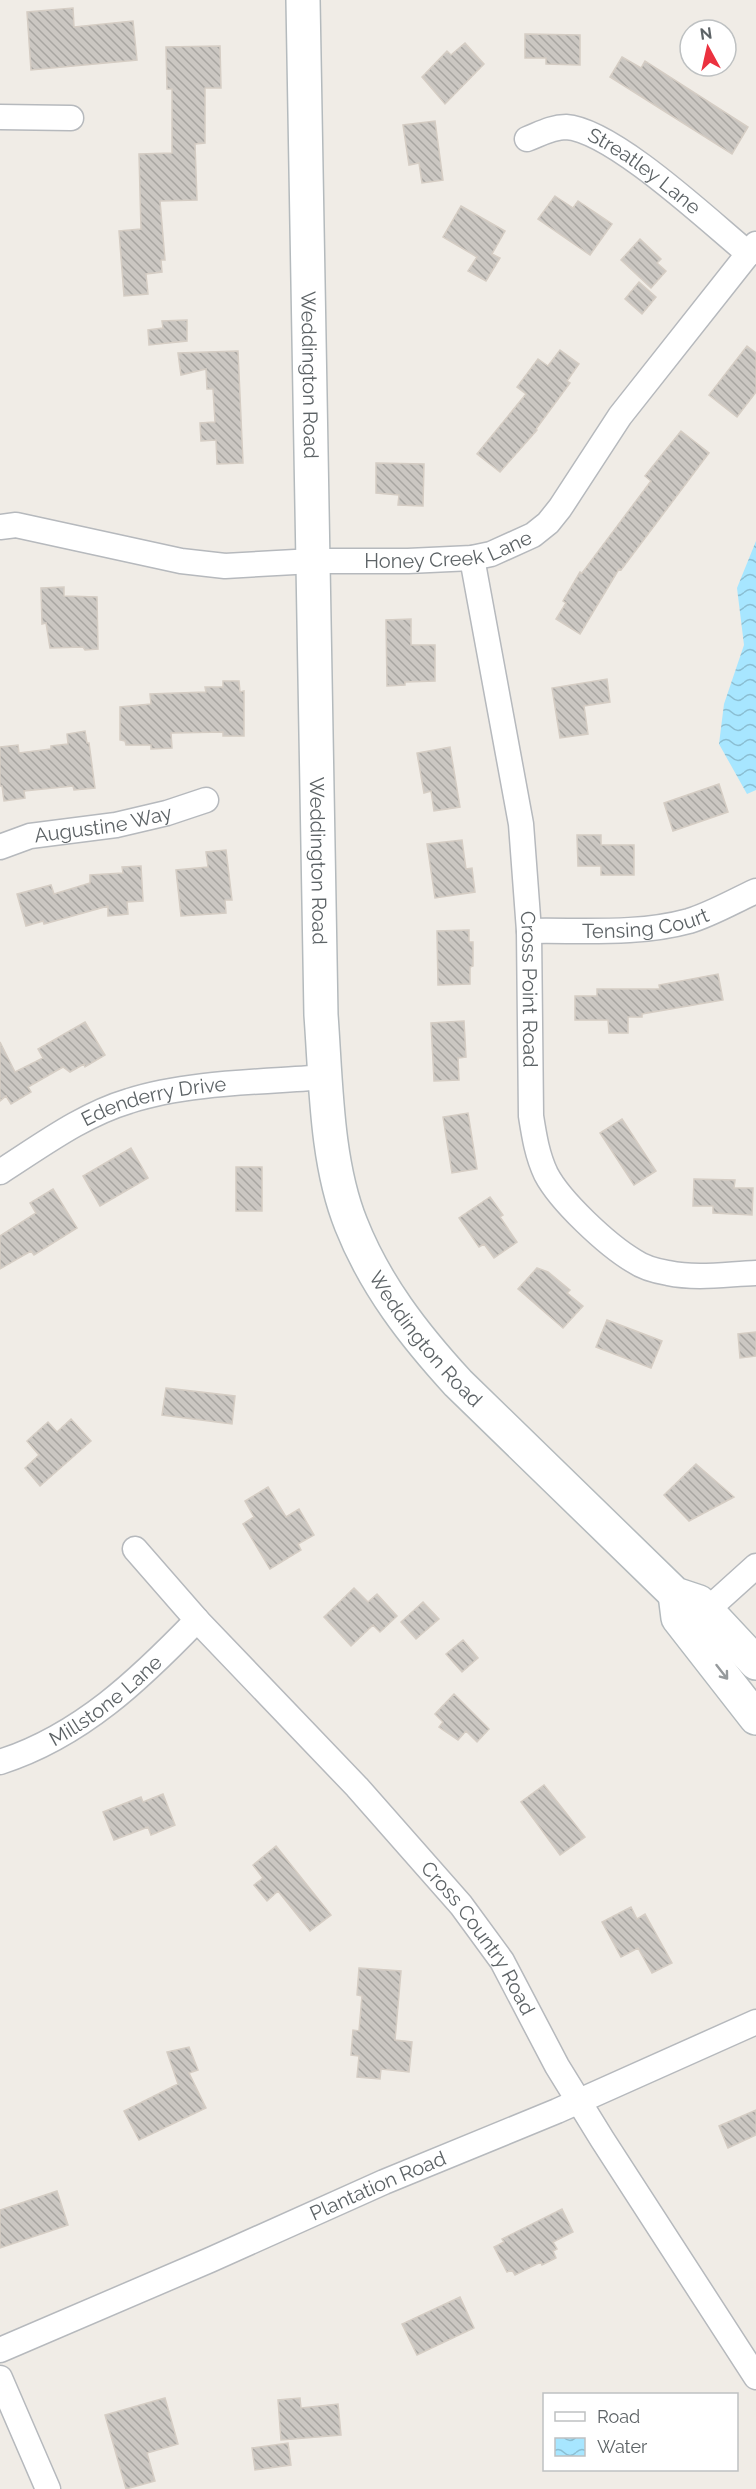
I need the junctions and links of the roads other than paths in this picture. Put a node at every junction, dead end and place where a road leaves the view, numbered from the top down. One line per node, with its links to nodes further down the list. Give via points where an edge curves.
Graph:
1 (303, 0): 8 (main road, Weddington Road)
2 (0, 117): 3 (street)
3 (71, 118)
4 (527, 139): 5 (street, Streatley Lane, via 564,127 590,132)
5 (752, 249): 7 (street, Honey Creek Lane, via 620,416 548,523 517,543)
6 (0, 526): 8 (street, Honey Creek Lane, via 16,525 181,561 225,566)
7 (472, 558): 8 (street, Honey Creek Lane); 12 (street, Cross Point Road, via 521,824)
8 (313, 561): 13 (main road, Weddington Road)
9 (206, 800): 10 (street, Augustine Way, via 126,823 30,836)
10 (0, 847)
11 (756, 891): 12 (street, Tensing Court, via 692,920 663,927)
12 (529, 931): 15 (street, Cross Point Road, via 531,1116 540,1158 554,1187 601,1235 647,1268 711,1276)
13 (326, 1077): 14 (street, Edenderry Drive, via 178,1090 128,1101 76,1124); 18 (main road, Weddington Road, via 332,1140 345,1205 381,1285 401,1316 458,1383 675,1594 678,1618)
14 (0, 1172)
15 (756, 1273)
16 (135, 1549): 19 (street, Cross Country Road)
17 (756, 1566): 18 (street)
18 (698, 1619): 20 (main road, Weddington Road); 21 (main road, Weddington Road, one-way to 21)
19 (197, 1620): 22 (street, Millstone Lane, via 148,1671 86,1721); 24 (street, Cross Country Road, via 357,1787 461,1905 502,1961)
20 (756, 1663)
21 (756, 1718)
22 (0, 1762)
23 (756, 2022): 24 (street, Plantation Road)
24 (579, 2100): 25 (street, Plantation Road); 26 (street, Cross Country Road)
25 (0, 2349)
26 (756, 2377)
27 (0, 2378): 28 (street)
28 (48, 2489)

